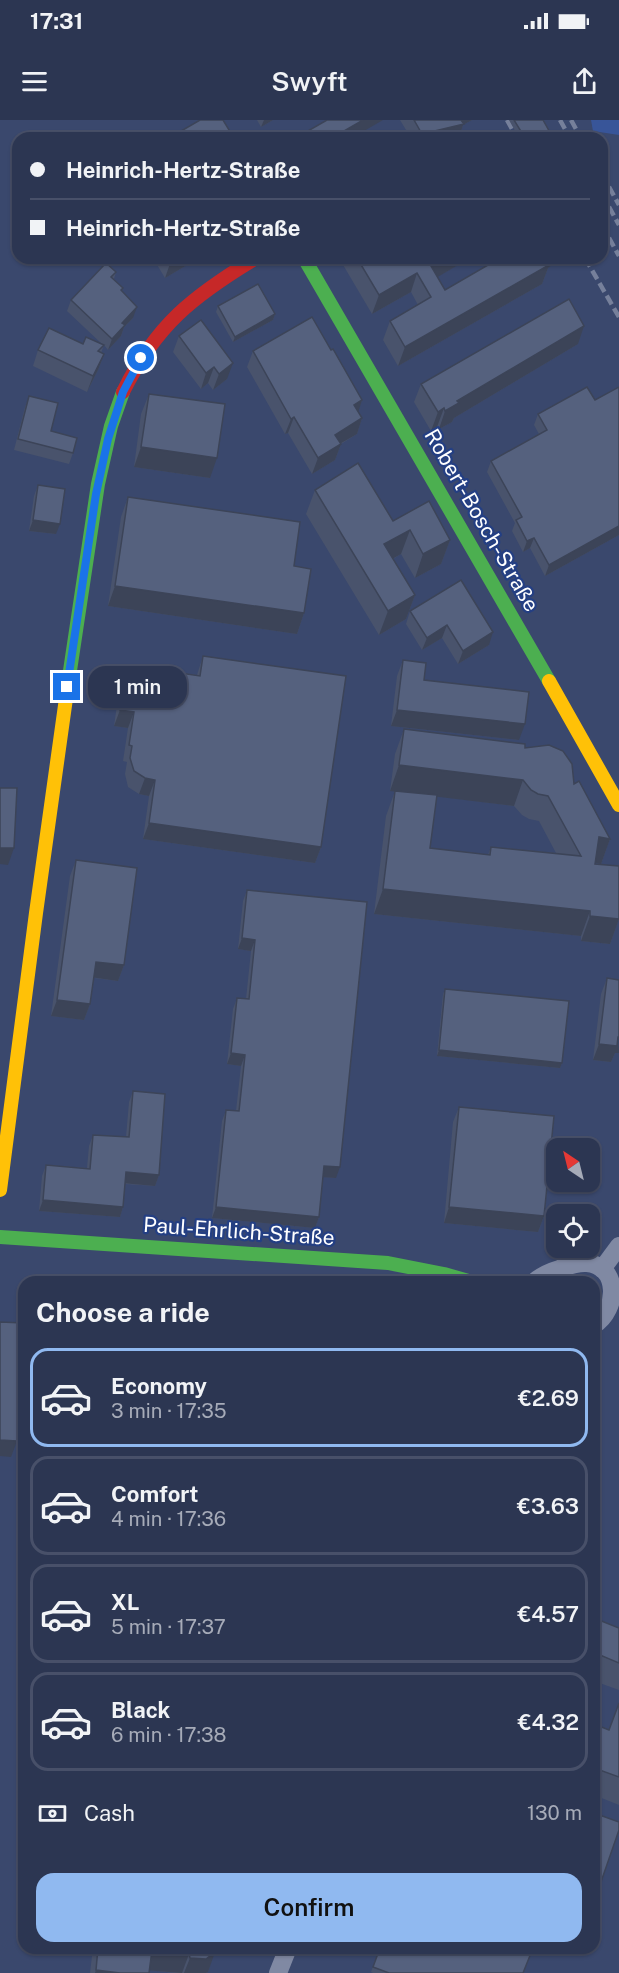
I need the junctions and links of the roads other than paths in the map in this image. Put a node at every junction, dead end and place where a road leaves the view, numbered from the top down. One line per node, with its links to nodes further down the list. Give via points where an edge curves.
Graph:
1 (246, 264): 4 (street, via 200,293 161,328 123,392 108,439 96,494 57,755)
2 (307, 264): 3 (street, Robert-Bosch-Straße)
3 (619, 805)
4 (0, 1190)
5 (0, 1237): 8 (street, Paul-Ehrlich-Straße, via 388,1263)
6 (619, 1246): 7 (street)
7 (602, 1269): 9 (street, via 587,1263 574,1264); 10 (street, via 612,1281)
8 (451, 1276)
9 (543, 1276)
10 (617, 1299): 11 (street)
11 (600, 1320)
12 (286, 1954): 13 (street)
13 (278, 1973)

